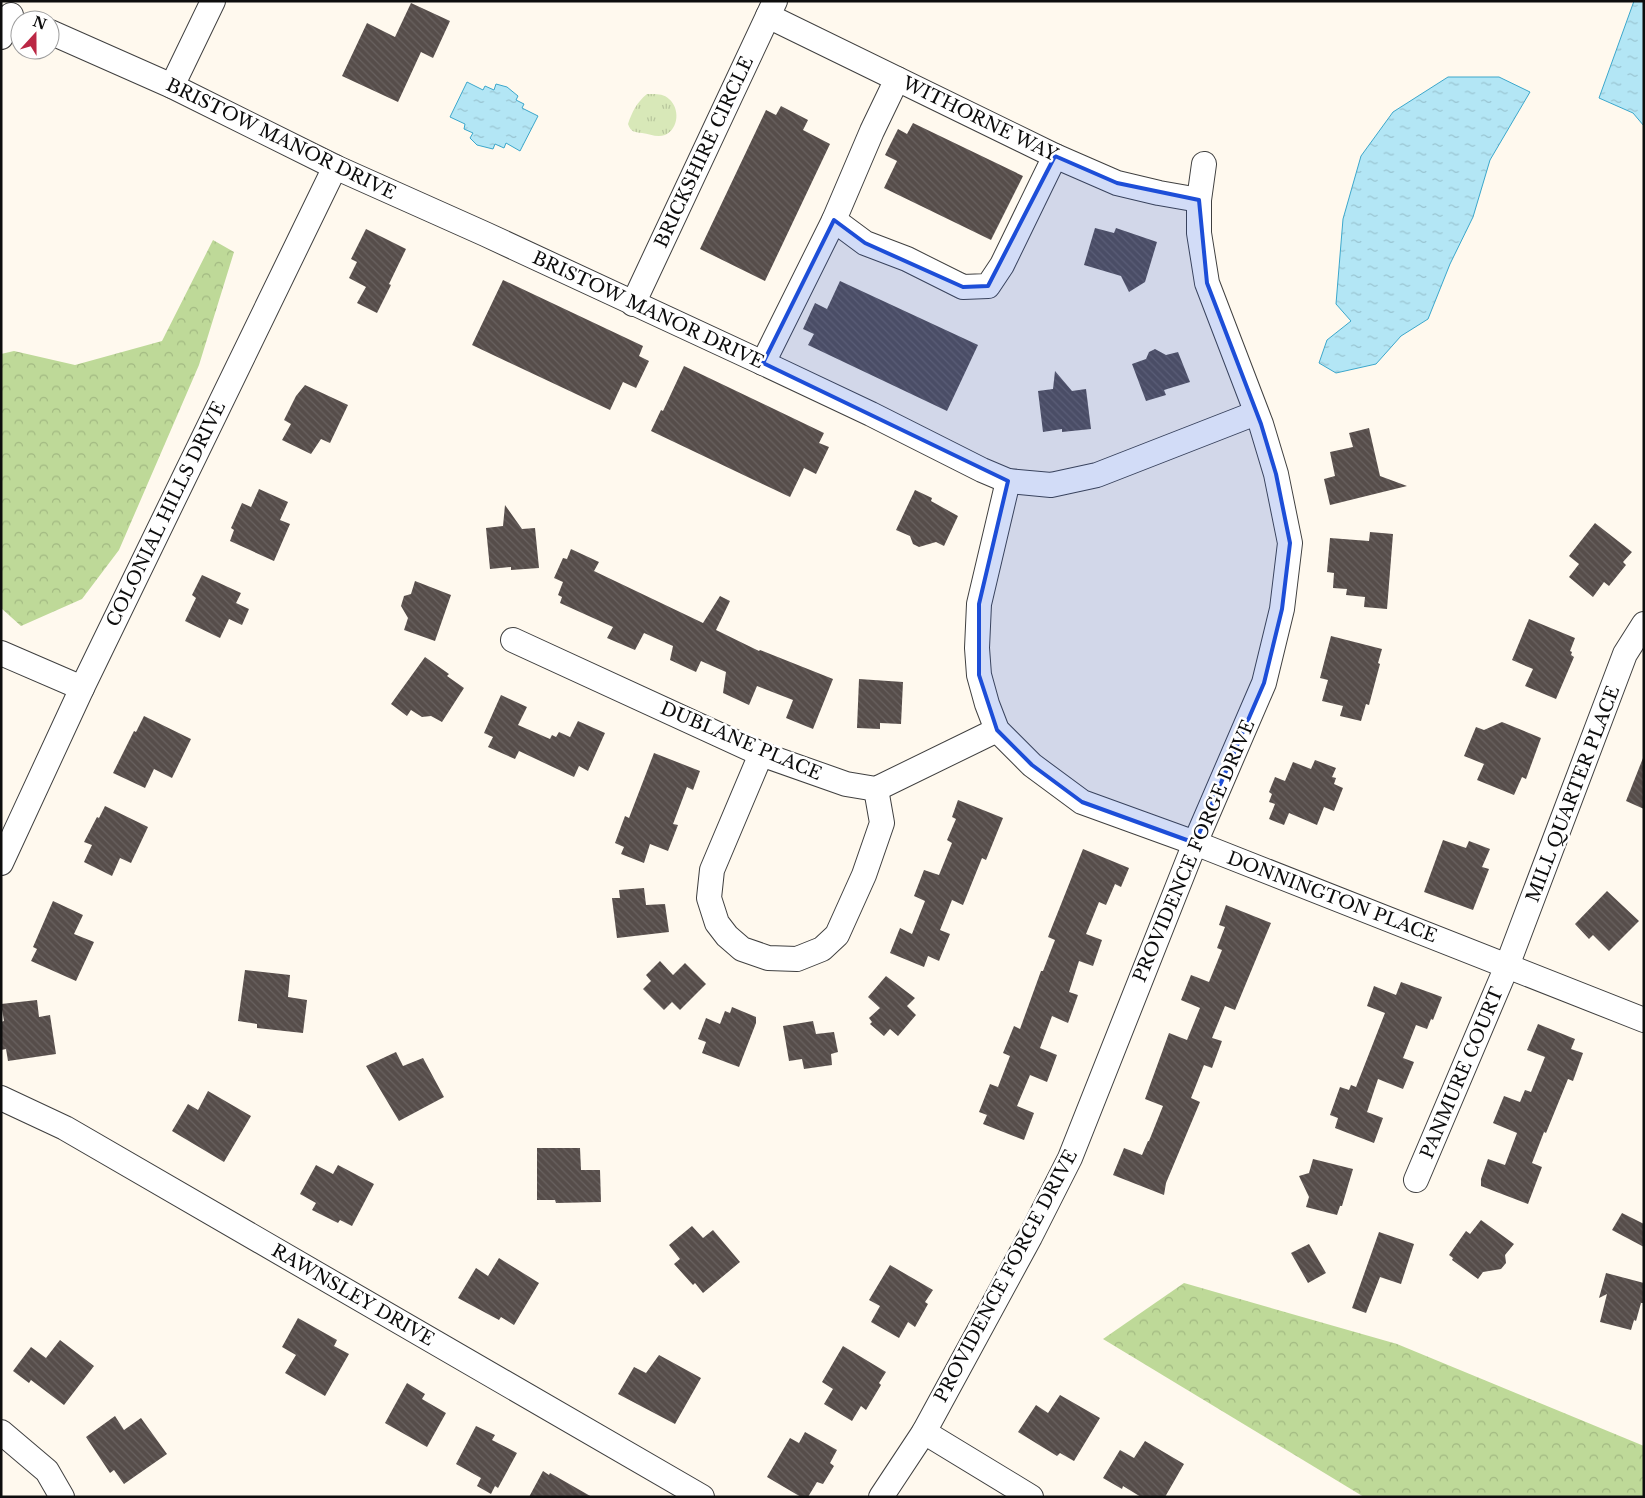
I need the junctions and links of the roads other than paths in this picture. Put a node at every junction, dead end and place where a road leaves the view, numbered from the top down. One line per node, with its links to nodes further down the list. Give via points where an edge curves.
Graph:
1 (213, 1): 7 (street)
2 (772, 9): 6 (street, WITHORNE WAY); 13 (street, BRICKSHIRE CIRCLE)
3 (10, 19): 5 (street)
4 (60, 36): 7 (street, BRISTOW MANOR DRIVE)
5 (1, 37)
6 (897, 79): 8 (street, WITHORNE WAY); 12 (street)
7 (172, 86): 10 (street, BRISTOW MANOR DRIVE)
8 (1055, 156): 11 (street, WITHORNE WAY, via 1117,183); 12 (street, via 1002,265 988,286 963,287 907,259 864,243)
9 (1204, 164): 11 (street, PROVIDENCE FORGE DRIVE)
10 (334, 167): 13 (street, BRISTOW MANOR DRIVE); 20 (street, COLONIAL HILLS DRIVE)
11 (1199, 200): 15 (street, PROVIDENCE FORGE DRIVE, via 1199,233 1207,283)
12 (834, 220): 14 (street)
13 (633, 304): 14 (street, BRISTOW MANOR DRIVE)
14 (763, 363): 16 (street, BRISTOW MANOR DRIVE)
15 (1256, 413): 16 (street, BRISTOW MANOR DRIVE, via 1097,475 1052,485); 24 (street, PROVIDENCE FORGE DRIVE, via 1276,474 1290,543 1282,608 1264,683)
16 (1008, 481): 21 (street, DONNINGTON PLACE, via 979,604 977,648 978,675)
17 (1644, 624): 26 (street, MILL QUARTER PLACE, via 1625,654)
18 (513, 640): 22 (street, DUBLANE PLACE)
19 (1, 652): 20 (street)
20 (82, 688): 25 (street, COLONIAL HILLS DRIVE)
21 (997, 730): 23 (street); 24 (street, DONNINGTON PLACE, via 1032,765 1082,802)
22 (761, 754): 23 (street, DUBLANE PLACE, via 846,784); 23 (street, via 712,870 709,898 717,923 727,936 742,948 768,958 797,959 822,949 837,935 864,875 882,823)
23 (876, 789)
24 (1195, 844): 26 (street, DONNINGTON PLACE); 31 (street, PROVIDENCE FORGE DRIVE, via 1070,1158)
25 (1, 864)
26 (1507, 966): 27 (street, DONNINGTON PLACE); 29 (street, PANMURE COURT)
27 (1644, 1020)
28 (1, 1098): 33 (street, RAWNSLEY DRIVE, via 65,1128)
29 (1416, 1180)
30 (1, 1432): 32 (street, via 47,1471)
31 (924, 1432): 34 (street, PROVIDENCE FORGE DRIVE); 35 (street)
32 (62, 1497)
33 (702, 1497)
34 (881, 1497)
35 (1031, 1497)

